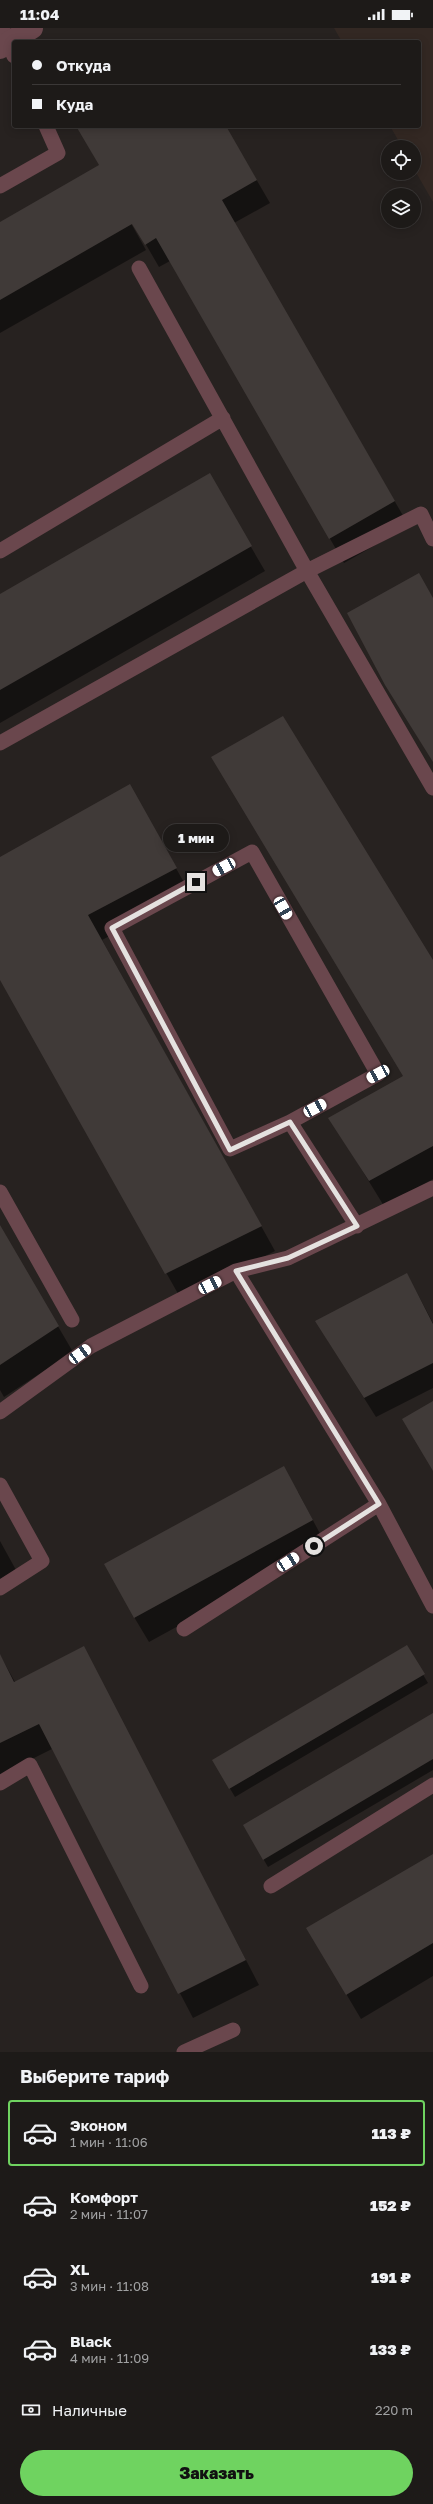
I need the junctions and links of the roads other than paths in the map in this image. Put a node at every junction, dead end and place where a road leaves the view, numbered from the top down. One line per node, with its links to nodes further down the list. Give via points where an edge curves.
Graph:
1 (32, 28): 2 (street)
2 (12, 40)
3 (47, 128): 4 (lane, via 58,153)
4 (0, 186)
5 (139, 268): 6 (lane)
6 (223, 418): 8 (lane); 9 (lane)
7 (433, 539): 9 (lane, via 421,514)
8 (0, 551)
9 (307, 571): 10 (lane); 11 (lane)
10 (0, 743)
11 (433, 788)
12 (290, 1122): 12 (lane, via 378,1074 252,852 112,928 230,1150); 15 (lane)
13 (433, 1188): 15 (lane)
14 (0, 1192): 17 (lane)
15 (357, 1226): 16 (lane, via 288,1258)
16 (236, 1271): 18 (lane, via 91,1346); 20 (lane)
17 (72, 1320)
18 (0, 1412)
19 (0, 1485): 21 (lane, via 42,1561)
20 (379, 1504): 22 (lane); 23 (lane)
21 (0, 1588)
22 (433, 1606)
23 (184, 1629)
24 (0, 1783): 27 (lane, via 30,1765)
25 (433, 1785): 26 (lane)
26 (271, 1886)
27 (141, 1986)
28 (233, 2030): 29 (lane)
29 (184, 2052)

